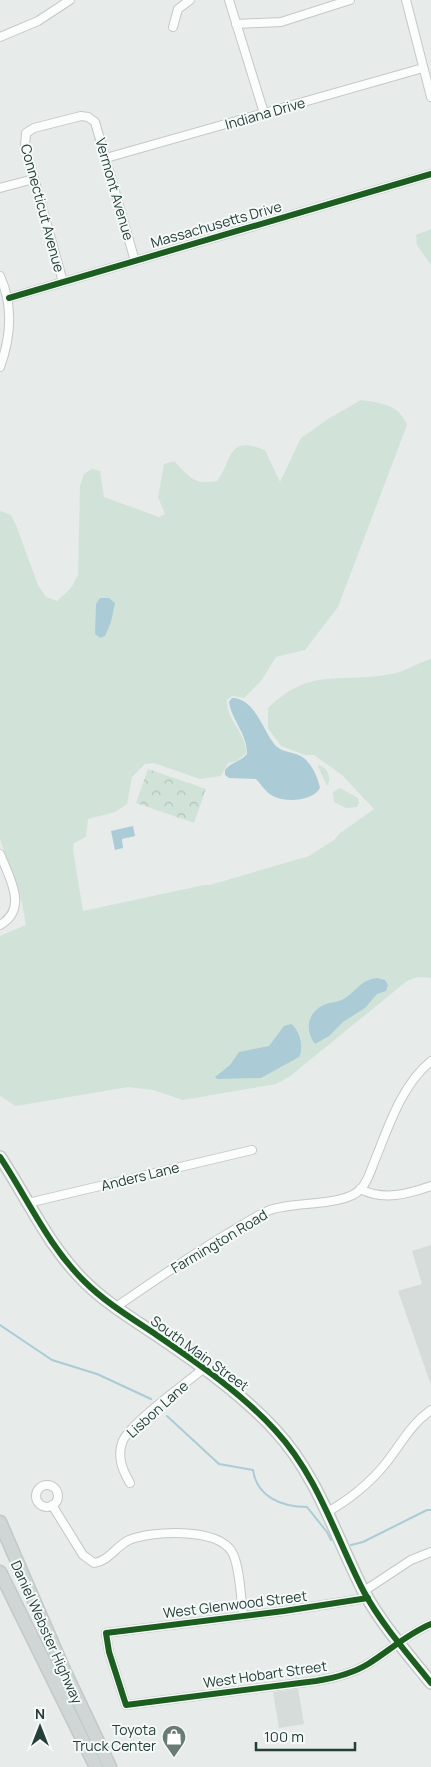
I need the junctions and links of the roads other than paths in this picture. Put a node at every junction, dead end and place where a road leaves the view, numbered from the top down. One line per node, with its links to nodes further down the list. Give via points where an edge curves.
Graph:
1 (70, 0): 9 (street, via 38,21)
2 (190, 0): 8 (street, via 178,9)
3 (229, 0): 6 (street)
4 (350, 0): 6 (street, via 281,22)
5 (406, 0): 10 (street)
6 (236, 24): 12 (street)
7 (0, 27): 9 (street)
8 (173, 27)
9 (2, 36)
10 (423, 68): 11 (street); 12 (street, Indiana Drive)
11 (431, 97)
12 (264, 113): 14 (street, Indiana Drive)
13 (90, 118): 14 (street, Vermont Avenue, via 96,125); 16 (street, Connecticut Avenue, via 82,116 26,133 25,146)
14 (106, 158): 18 (street, Vermont Avenue)
15 (431, 174): 18 (street, Massachusetts Drive)
16 (34, 179): 17 (street); 20 (street, Connecticut Avenue)
17 (0, 188)
18 (135, 261): 20 (street, Massachusetts Drive)
19 (0, 276): 21 (street)
20 (63, 282): 21 (street, Massachusetts Drive)
21 (9, 298): 22 (street, via 8,334)
22 (0, 366)
23 (0, 854): 24 (street, via 14,893 14,912)
24 (0, 925)
25 (431, 1061): 29 (street, via 416,1077 396,1110)
26 (252, 1150): 30 (street, Anders Lane)
27 (0, 1157): 30 (street, South Main Street)
28 (431, 1186): 29 (street, via 391,1196)
29 (360, 1190): 31 (street, Farmington Road, via 346,1198 291,1205 261,1214)
30 (28, 1203): 31 (street, South Main Street, via 73,1269)
31 (116, 1307): 32 (street, South Main Street)
32 (204, 1368): 34 (street, Lisbon Lane, via 124,1437 120,1456); 36 (street, South Main Street, via 275,1430 302,1465)
33 (431, 1410): 36 (street, via 413,1425 377,1473)
34 (130, 1483)
35 (52, 1505): 41 (street, via 83,1555 94,1564 124,1542 151,1534 194,1535 224,1544 233,1554 236,1564)
36 (327, 1512): 40 (street, South Main Street)
37 (0, 1522): 47 (main road, Daniel Webster Highway)
38 (431, 1552): 40 (street, via 411,1560)
39 (0, 1572): 46 (main road, Daniel Webster Highway)
40 (366, 1595): 41 (street, West Glenwood Street); 43 (street, South Main Street)
41 (243, 1616): 45 (street, West Glenwood Street, via 106,1633 108,1652)
42 (431, 1624): 43 (street, West Hobart Street)
43 (398, 1643): 44 (street, South Main Street); 45 (street, West Hobart Street, via 367,1665 330,1679)
44 (431, 1683)
45 (126, 1705)
46 (96, 1767)
47 (110, 1767)

